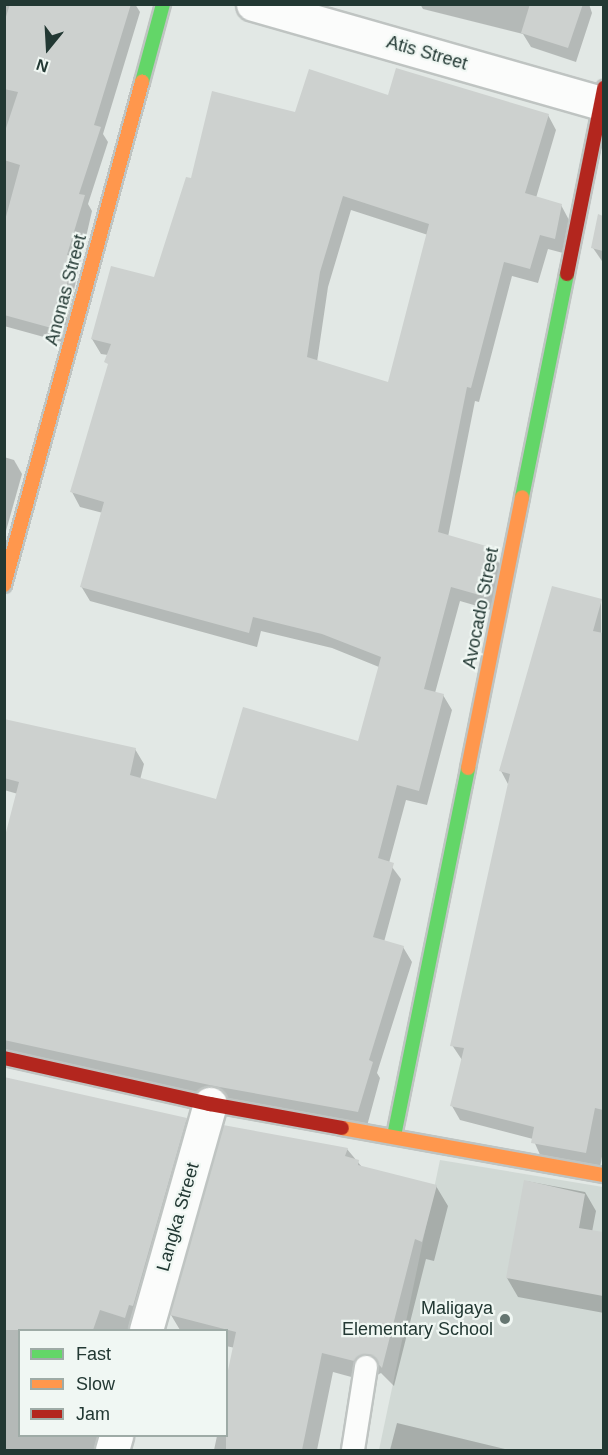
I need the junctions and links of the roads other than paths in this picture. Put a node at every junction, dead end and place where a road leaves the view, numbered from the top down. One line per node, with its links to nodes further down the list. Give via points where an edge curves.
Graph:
1 (163, 4): 4 (street, Anonas Street)
2 (253, 4): 3 (street, Atis Street)
3 (603, 98): 7 (street, Avocado Street)
4 (4, 585)
5 (4, 1058): 6 (street)
6 (210, 1104): 7 (street); 9 (street, Langka Street)
7 (394, 1136): 8 (street)
8 (603, 1175)
9 (146, 1329)
10 (366, 1367): 11 (lane)
11 (353, 1450)

